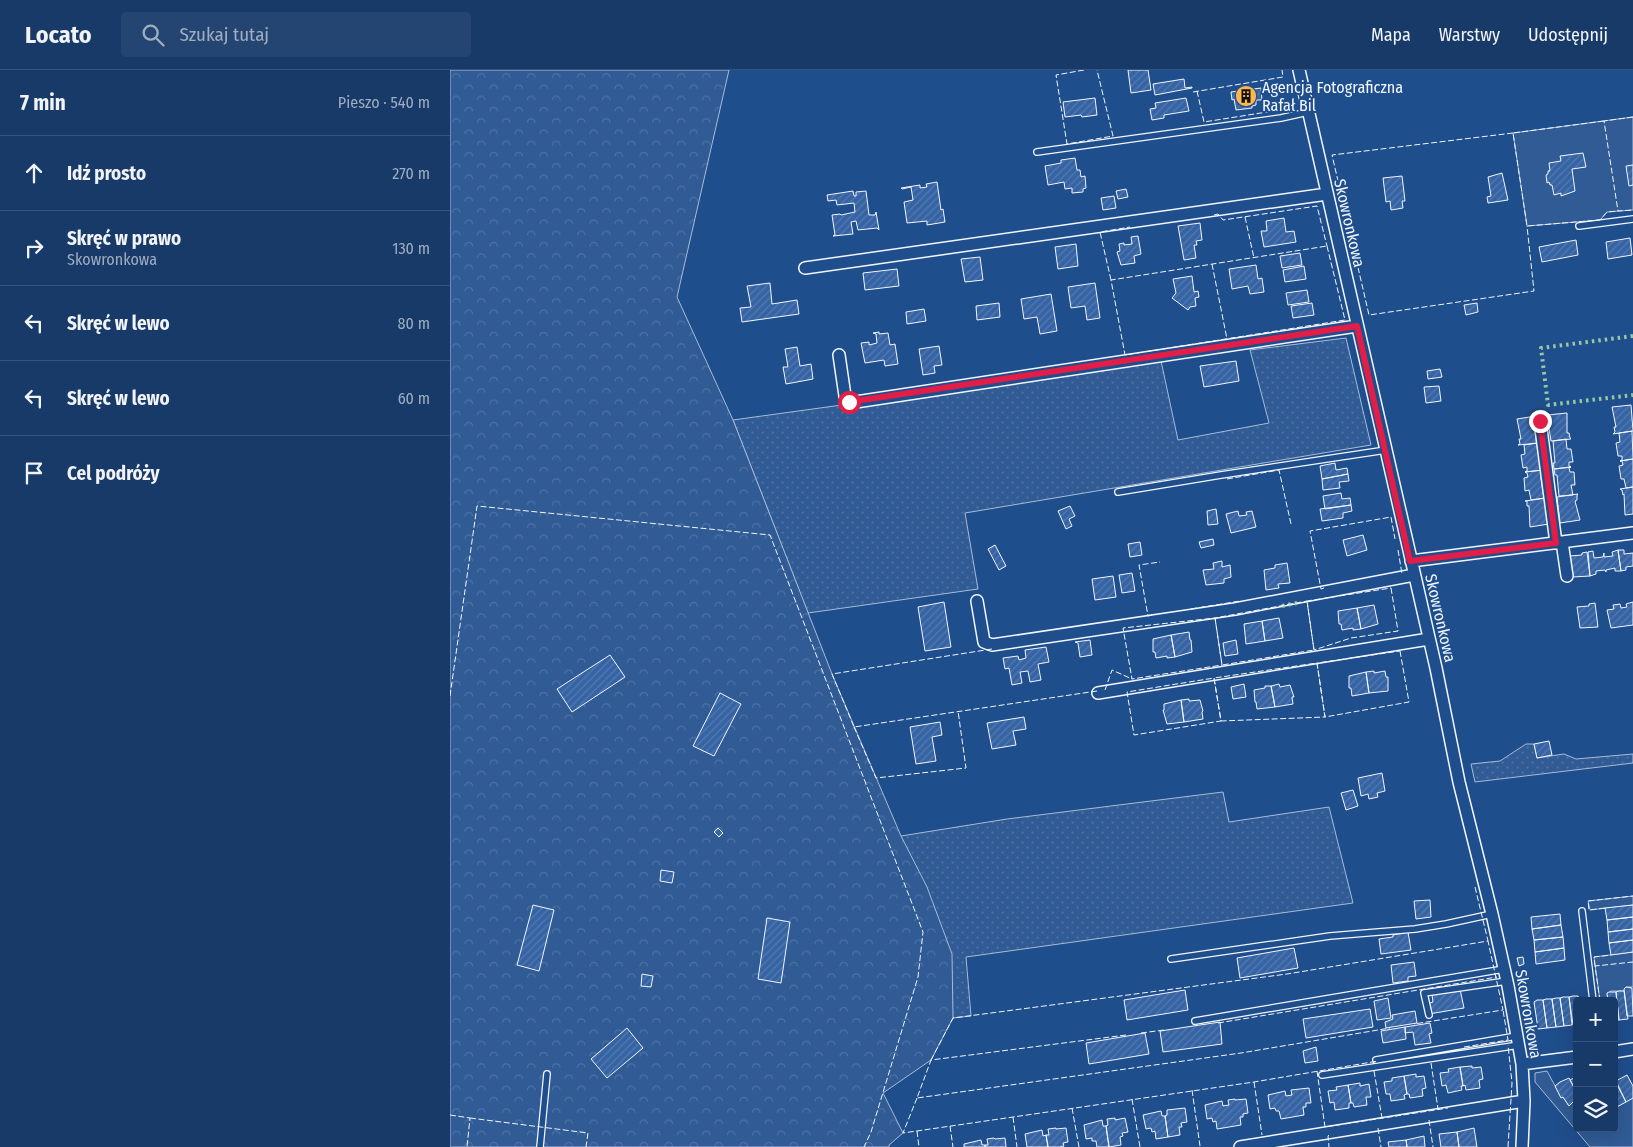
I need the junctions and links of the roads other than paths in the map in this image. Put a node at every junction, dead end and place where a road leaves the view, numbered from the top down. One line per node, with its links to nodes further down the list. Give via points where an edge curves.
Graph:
1 (1299, 70): 2 (street, Skowronkowa)
2 (1308, 112): 3 (lane); 4 (street, Skowronkowa)
3 (1037, 152)
4 (1327, 194): 7 (street); 8 (street, Skowronkowa)
5 (1633, 219): 6 (lane)
6 (1579, 226)
7 (805, 268)
8 (1357, 326): 9 (street, via 849,402); 11 (street, Skowronkowa)
9 (839, 355)
10 (1540, 421): 14 (street)
11 (1386, 450): 12 (lane); 15 (street, Skowronkowa)
12 (1118, 492)
13 (1633, 533): 14 (street)
14 (1559, 542): 15 (street); 17 (street)
15 (1410, 561): 16 (street, Skowronkowa)
16 (1414, 575): 18 (street, via 1235,609 992,645 984,642); 19 (street, Skowronkowa)
17 (1567, 576)
18 (977, 601)
19 (1429, 639): 20 (street); 22 (street, Skowronkowa, via 1459,782)
20 (1098, 693)
21 (1582, 911): 25 (lane)
22 (1492, 914): 23 (lane, via 1415,929 1330,936); 24 (street, Skowronkowa)
23 (1171, 959)
24 (1505, 975): 26 (lane, via 1424,993); 27 (lane); 28 (street, Skowronkowa)
25 (1593, 997)
26 (1429, 1015)
27 (1195, 1020)
28 (1518, 1040): 32 (lane); 33 (street, Skowronkowa); 35 (lane)
29 (1633, 1049): 30 (street)
30 (1618, 1051)
31 (1573, 1058): 33 (street)
32 (1376, 1060)
33 (1522, 1064): 36 (street, Skowronkowa)
34 (547, 1074): 37 (lane)
35 (1322, 1075)
36 (1524, 1102): 38 (street); 39 (street, Skowronkowa)
37 (540, 1147)
38 (1240, 1147)
39 (1522, 1147)

